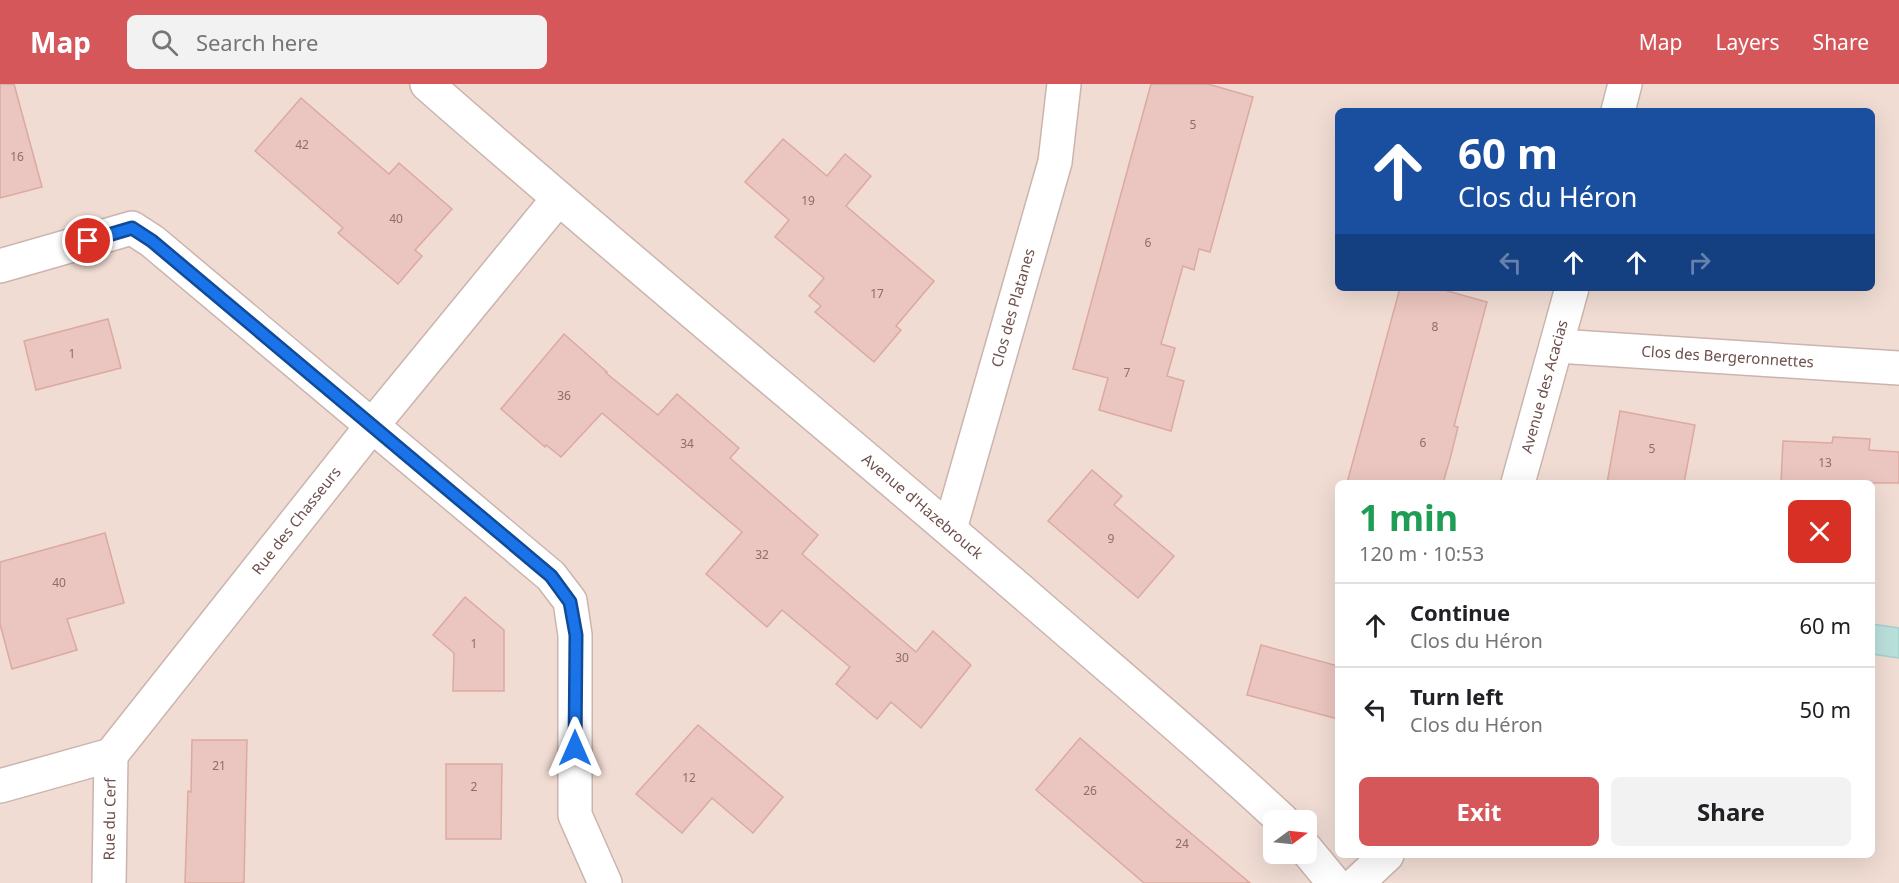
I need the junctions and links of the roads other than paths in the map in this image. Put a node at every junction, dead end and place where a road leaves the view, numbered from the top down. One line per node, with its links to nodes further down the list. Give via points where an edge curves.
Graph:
1 (428, 84): 5 (street, Avenue d'Hazebrouck)
2 (1064, 84): 12 (street, Clos des Platanes, via 1055,162)
3 (1625, 84): 4 (street)
4 (1619, 108)
5 (558, 199): 10 (street, Rue des Chasseurs); 12 (street, Avenue d'Hazebrouck)
6 (0, 266): 10 (street, via 132,228)
7 (1571, 291): 8 (street, Avenue des Acacias)
8 (1557, 346): 9 (street, Clos des Bergeronnettes); 11 (street, Avenue des Acacias)
9 (1899, 368)
10 (371, 428): 13 (street, Rue des Chasseurs); 19 (street, via 551,576 570,602 576,635 574,815)
11 (1519, 480)
12 (950, 529): 15 (street, Avenue d'Hazebrouck)
13 (111, 754): 14 (street); 18 (street, Rue du Cerf)
14 (0, 786)
15 (1271, 810)
16 (1384, 858): 21 (street)
17 (1317, 862): 20 (street)
18 (109, 883)
19 (605, 883)
20 (1334, 883)
21 (1357, 883)

